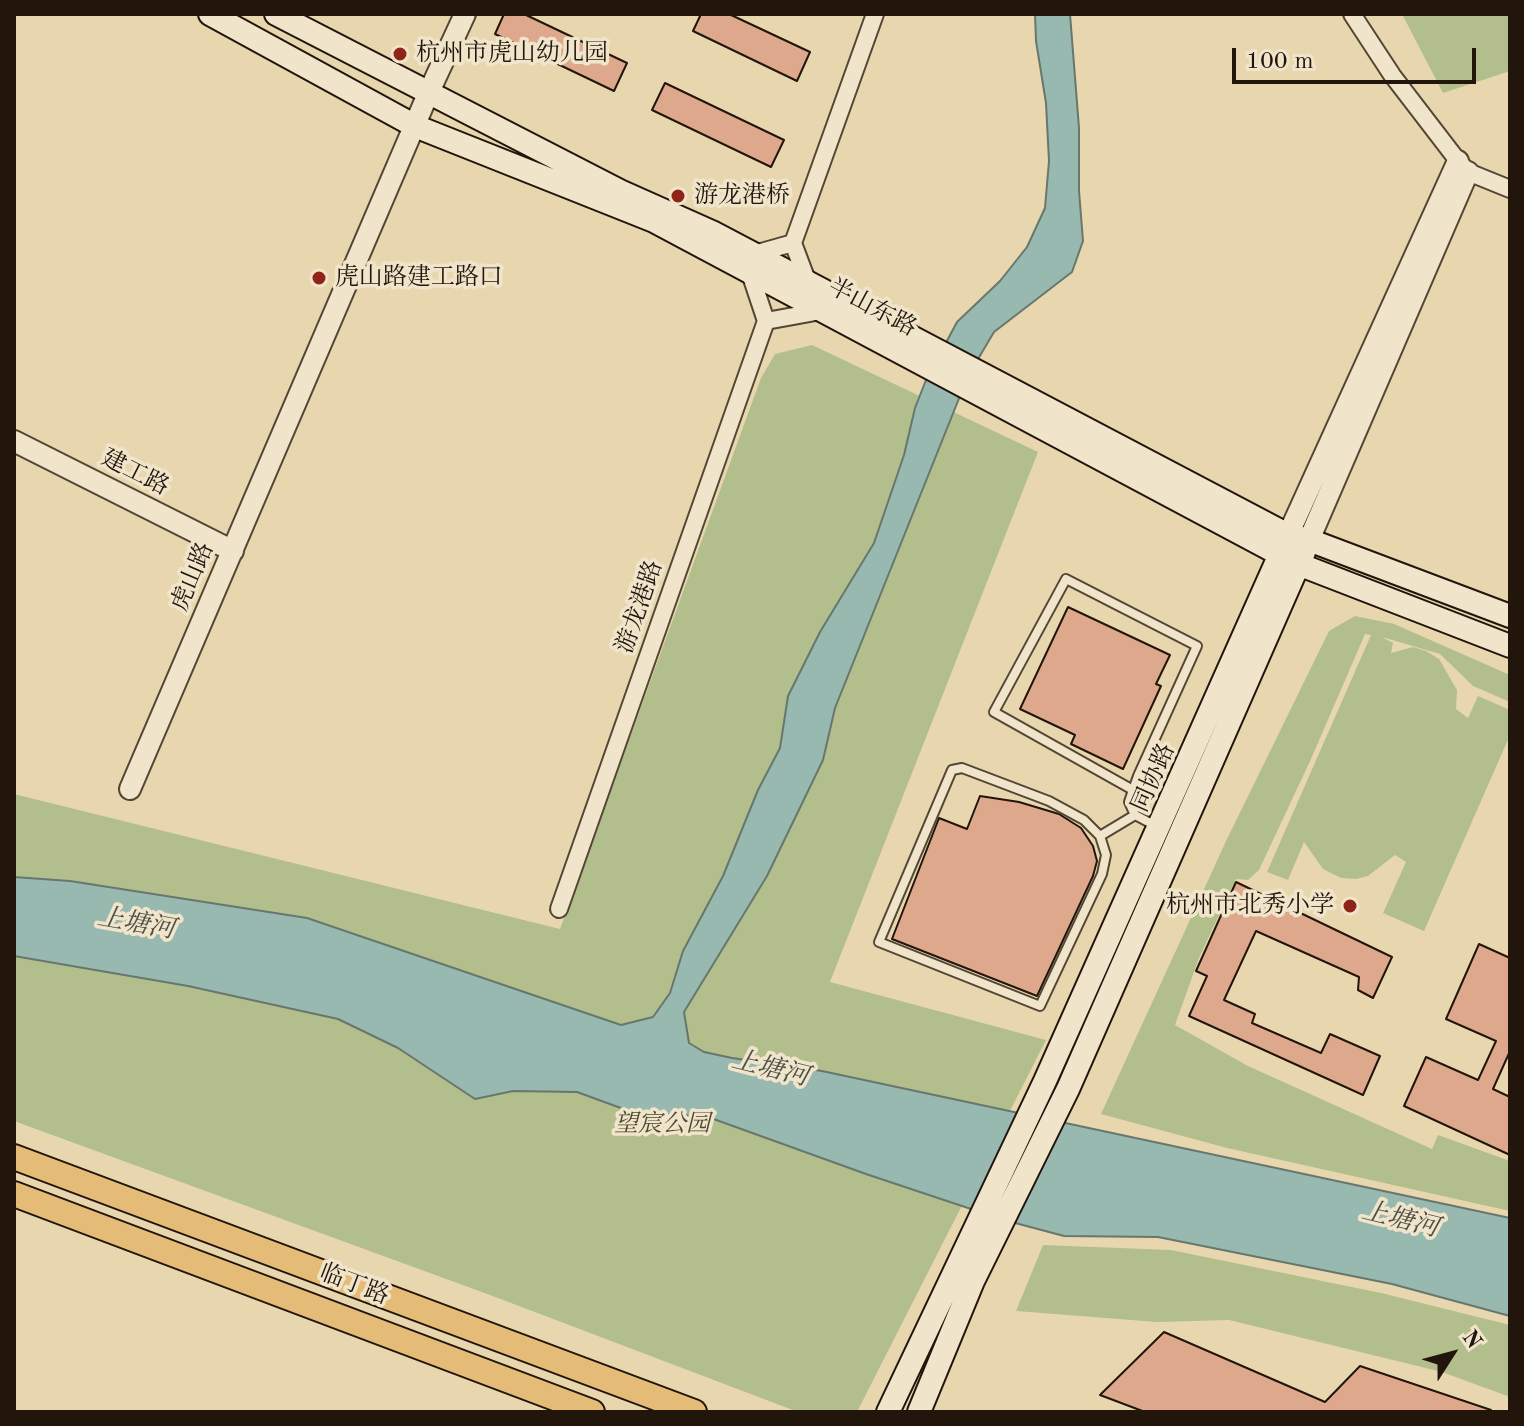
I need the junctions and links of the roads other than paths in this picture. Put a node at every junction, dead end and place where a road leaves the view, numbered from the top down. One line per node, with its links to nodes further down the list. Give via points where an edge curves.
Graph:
1 (210, 14): 7 (main road, 半山东路)
2 (276, 14): 6 (main road, 半山东路)
3 (465, 14): 6 (street)
4 (875, 14): 10 (street)
5 (1352, 14): 8 (street)
6 (428, 94): 7 (street); 11 (main road, 半山东路, via 667,210)
7 (415, 126): 11 (main road, 半山东路); 18 (street, 虎山路)
8 (1463, 167): 9 (street); 17 (street, 同协路)
9 (1510, 189)
10 (793, 243): 11 (street); 12 (street)
11 (752, 264): 12 (main road, 半山东路); 13 (main road, 半山东路); 14 (street)
12 (808, 283): 15 (main road, 半山东路)
13 (821, 311): 14 (street); 15 (main road, 半山东路)
14 (766, 321): 26 (street, 游龙港路)
15 (930, 358): 17 (main road, 半山东路)
16 (14, 441): 18 (street, 建工路)
17 (1294, 548): 19 (main road, 半山东路); 20 (main road, 半山东路); 24 (main road, 同协路); 29 (main road, 同协路, via 1068,1089)
18 (233, 551): 21 (street, 虎山路)
19 (1510, 616)
20 (1510, 646)
21 (130, 789)
22 (1133, 790): 22 (lane, via 994,712 1066,579 1197,646); 23 (lane, via 1129,802)
23 (1135, 815): 24 (lane); 25 (lane)
24 (1160, 828): 29 (main road, 同协路)
25 (1100, 836): 25 (lane, via 1106,855 1102,874 1040,1006 879,942 952,770 962,768 1049,801 1084,820)
26 (559, 909)
27 (14, 1157): 31 (main road, 临丁路)
28 (14, 1194): 30 (main road, 临丁路)
29 (964, 1276): 32 (main road, 同协路); 33 (main road, 同协路)
30 (592, 1412)
31 (694, 1412)
32 (888, 1412)
33 (919, 1412)

